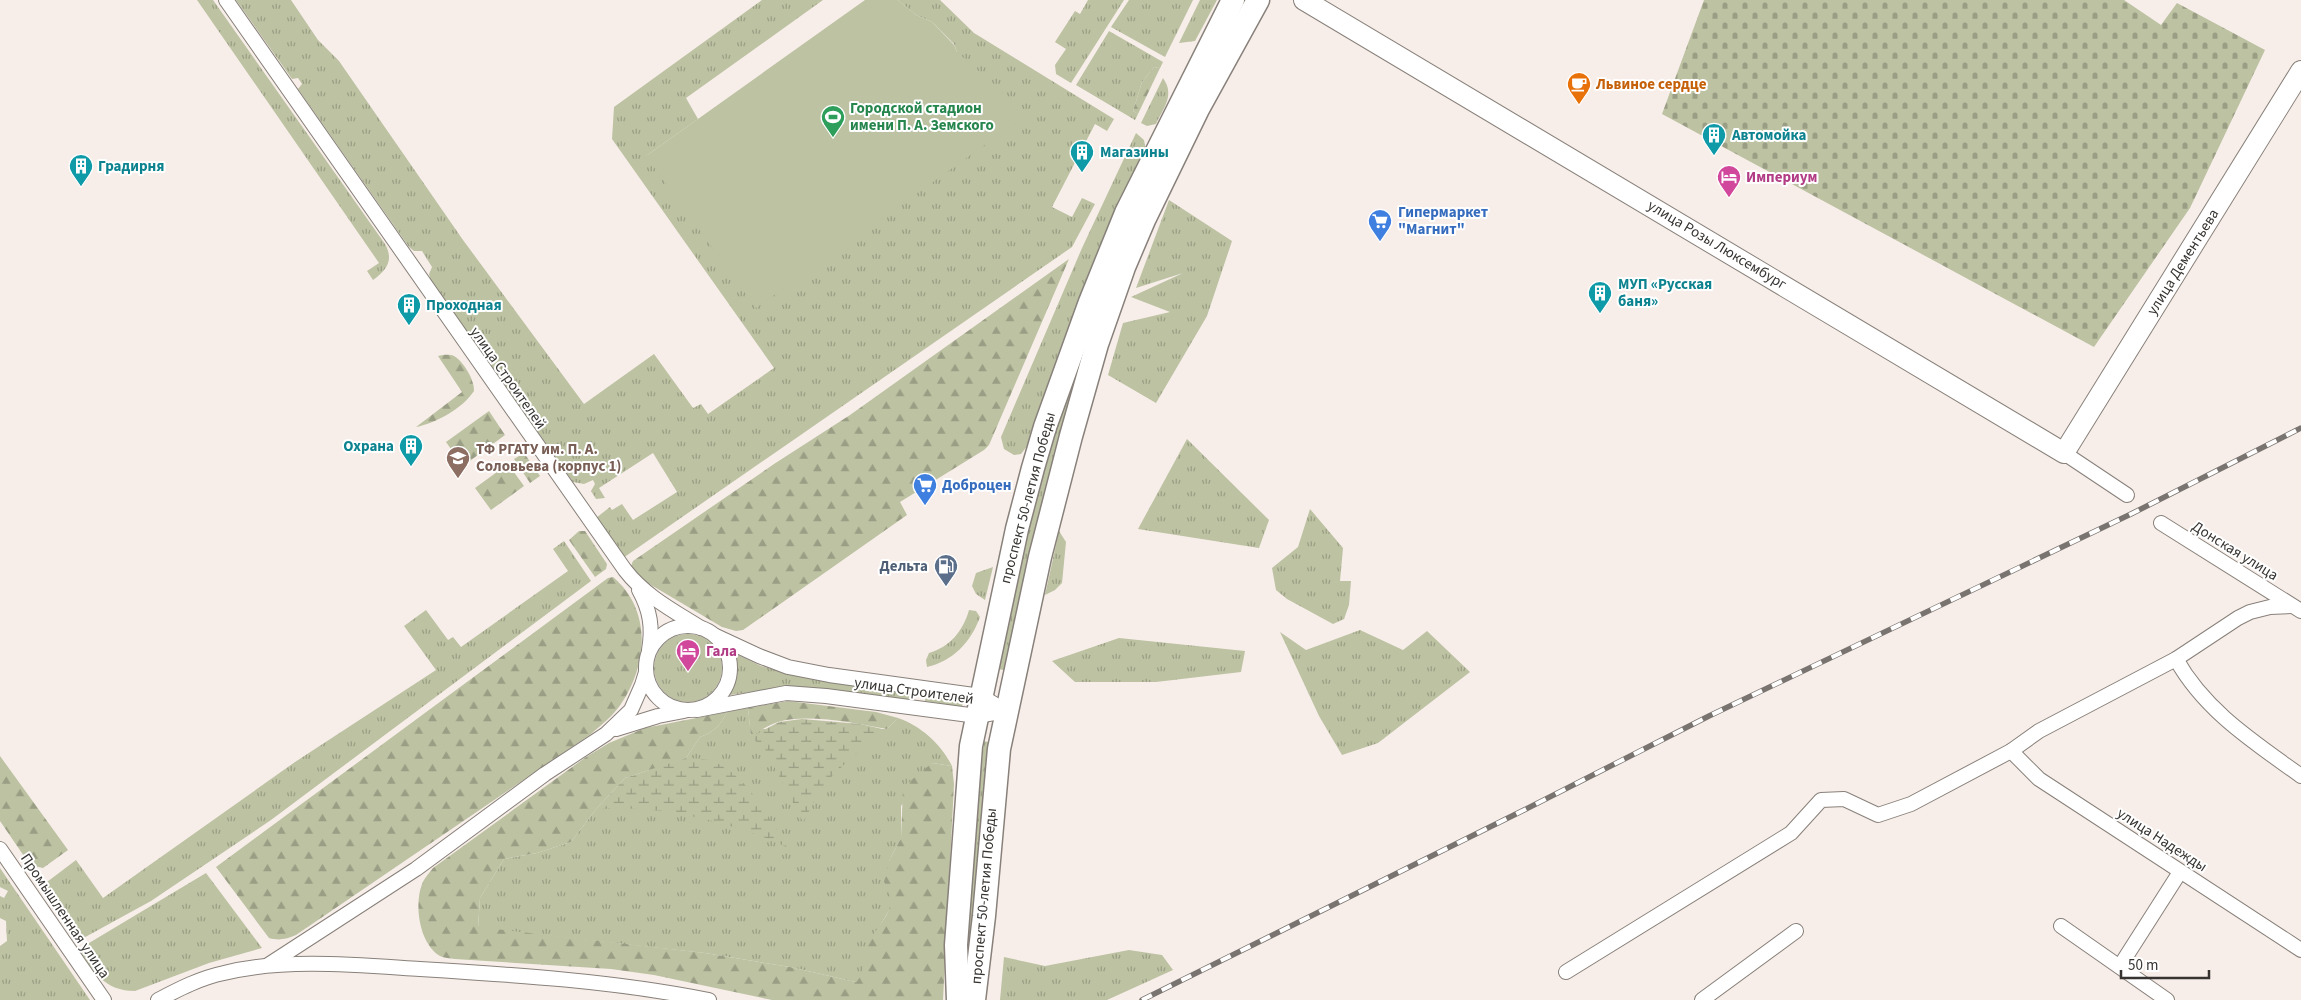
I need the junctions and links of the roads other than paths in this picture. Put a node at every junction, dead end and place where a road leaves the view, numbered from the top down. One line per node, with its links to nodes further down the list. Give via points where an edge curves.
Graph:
1 (226, 0): 10 (street, улица Строителей, via 532,441)
2 (1233, 0): 17 (main road, проспект 50-летия Победы, via 1126,212 1090,302 1037,455 1017,529)
3 (1258, 0): 19 (main road, проспект 50-летия Победы, via 1194,117 1124,267 1097,344 1056,491)
4 (1304, 0): 7 (street, улица Розы Люксембург)
5 (2301, 71): 6 (street, улица Дементьева)
6 (2296, 92): 7 (street, улица Дементьева)
7 (2064, 453): 8 (street, улица Розы Люксембург)
8 (2128, 496)
9 (2162, 523): 11 (street, Донская улица)
10 (636, 585): 12 (street, улица Строителей); 14 (street, via 651,622)
11 (2297, 608): 15 (street, via 2270,607 2250,612)
12 (701, 628): 13 (street); 14 (street, via 685,626 668,630 656,640)
13 (716, 636): 17 (street, улица Строителей, via 759,656 808,671); 18 (street, via 727,650 731,665 728,682 720,696 708,706)
14 (648, 654): 16 (street)
15 (2176, 659): 21 (street, via 2039,731); 22 (street, via 2186,677 2227,723)
16 (646, 672): 18 (street, via 650,688 661,701 675,709); 20 (street, via 631,710)
17 (979, 706): 18 (street, улица Строителей, via 786,693); 19 (street, улица Строителей); 19 (street, улица Строителей); 34 (main road, проспект 50-летия Победы, via 967,780 959,879)
18 (692, 710): 20 (street, улица Строителей, via 642,720)
19 (1006, 711): 35 (main road, проспект 50-летия Победы, via 995,783)
20 (606, 734): 28 (street, via 545,774 416,869)
21 (2011, 751): 24 (street, улица Надежды, via 2039,779); 30 (street, via 1911,804 1878,815 1844,799 1821,800 1791,832)
22 (2301, 776)
23 (0, 849): 31 (street, Промышленная улица)
24 (2180, 872): 27 (street, улица Надежды); 29 (street)
25 (2061, 926): 29 (street)
26 (1796, 931): 36 (street)
27 (2301, 950)
28 (267, 966): 32 (street, via 204,978); 33 (street, via 371,966 610,983)
29 (2120, 966): 37 (street)
30 (1566, 972)
31 (104, 1000)
32 (158, 1000)
33 (709, 1000)
34 (958, 1000)
35 (974, 1000)
36 (1702, 1000)
37 (2167, 1000)

